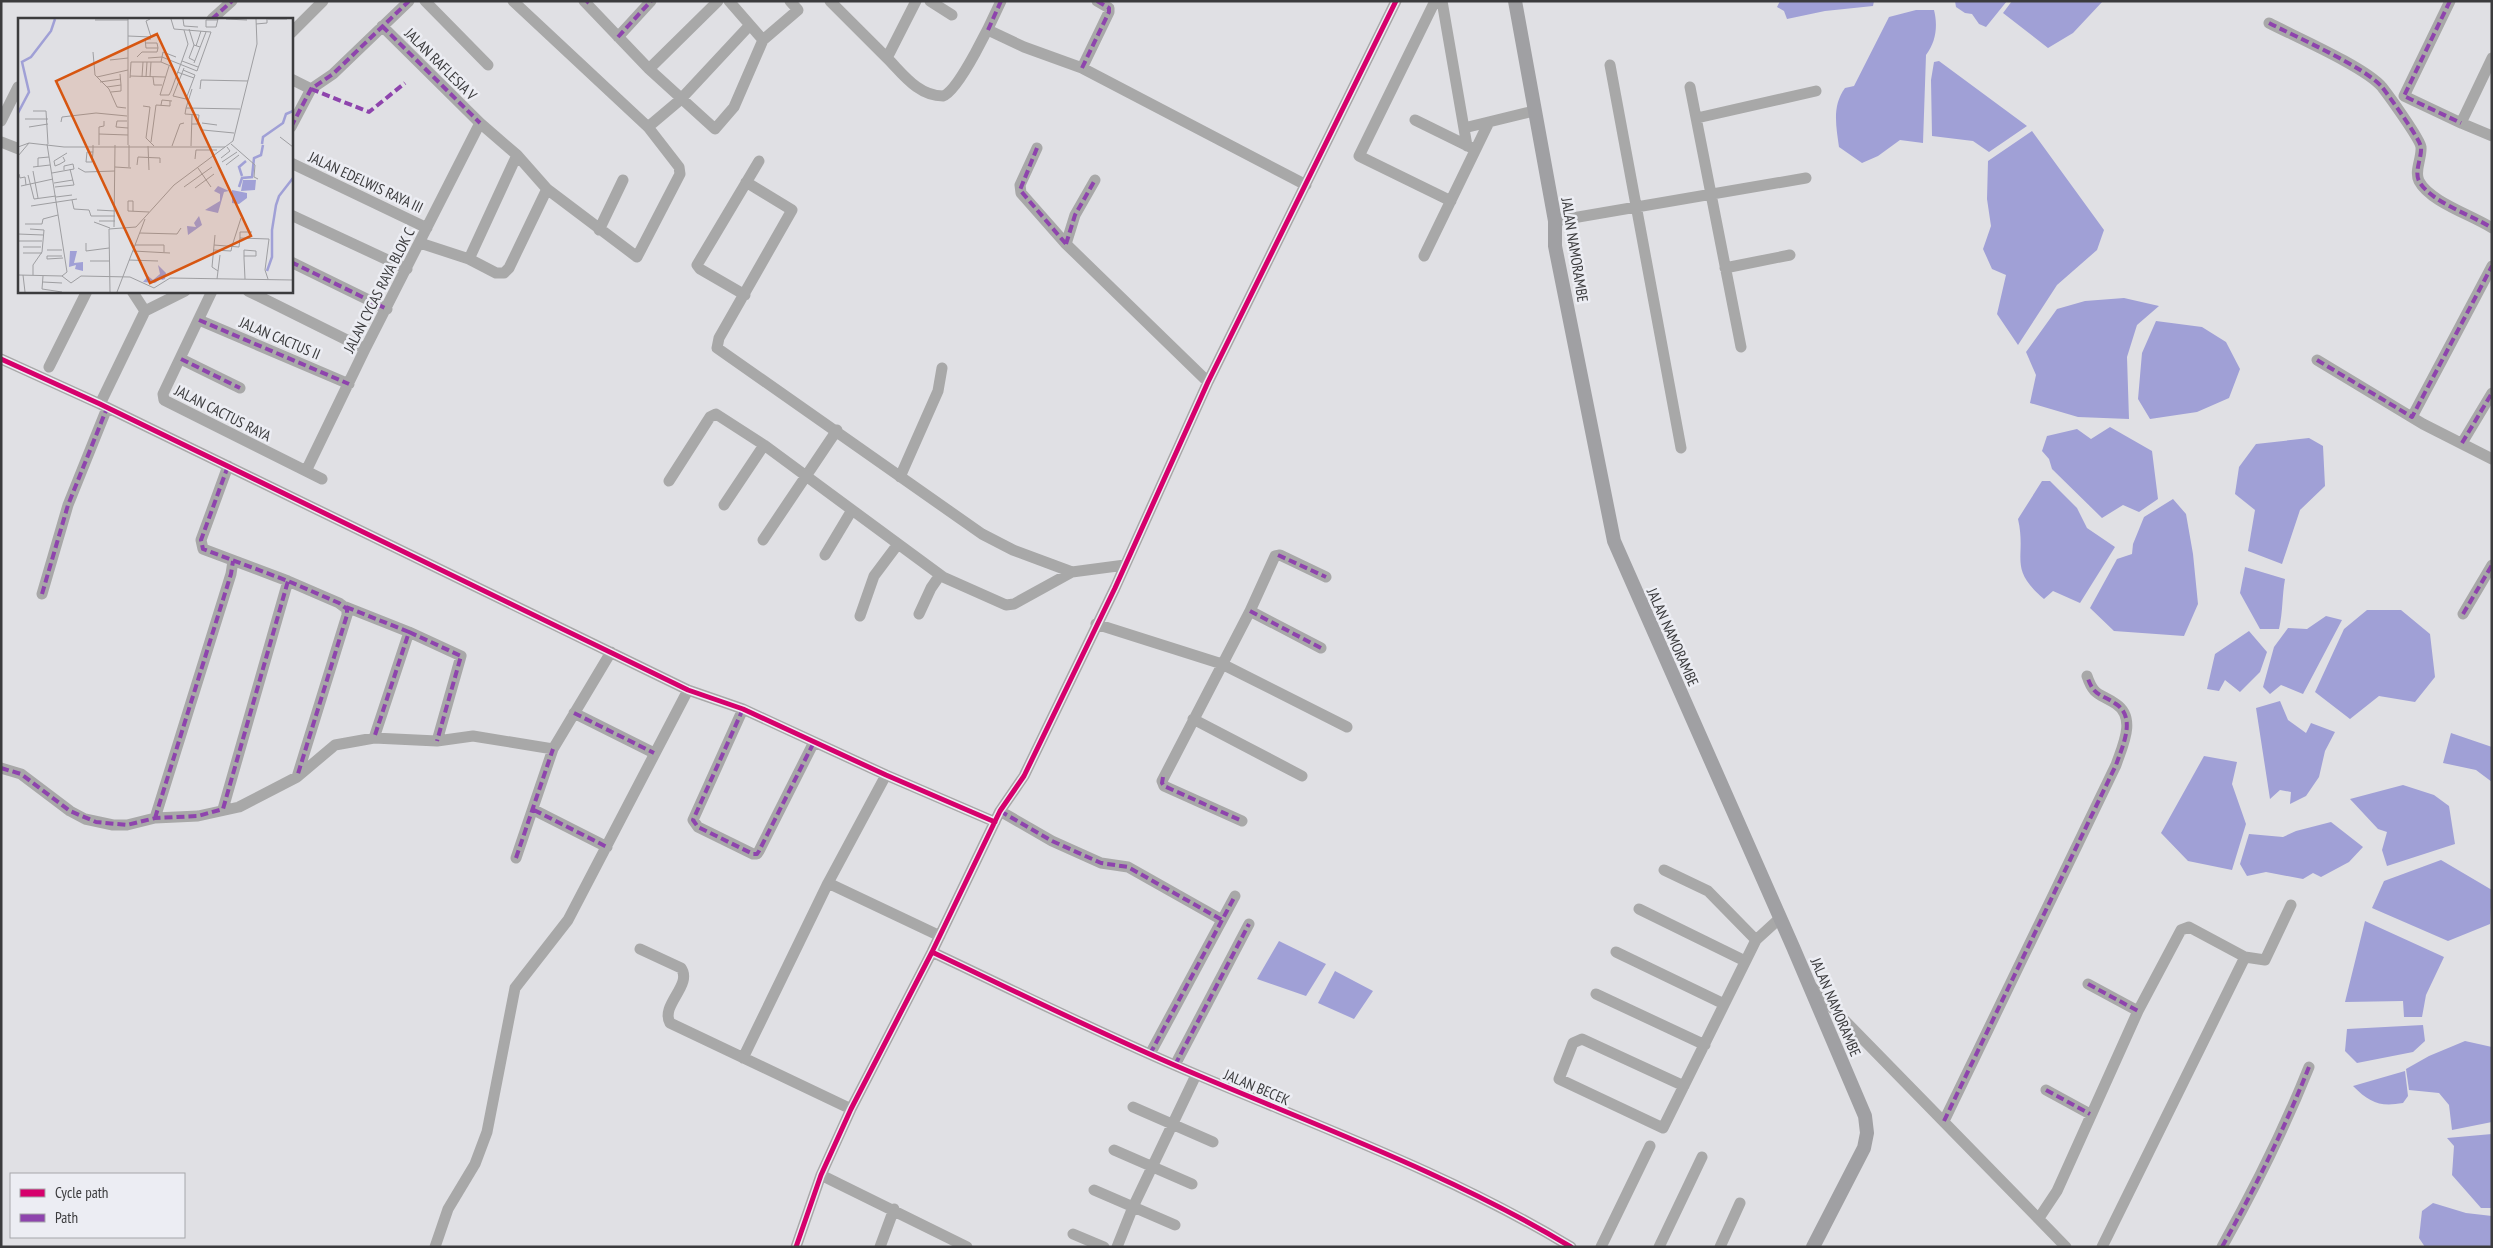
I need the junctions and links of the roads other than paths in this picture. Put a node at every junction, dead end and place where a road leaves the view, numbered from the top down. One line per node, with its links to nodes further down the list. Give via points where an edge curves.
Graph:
1 (232, 1): 22 (street)
2 (323, 1): 27 (street)
3 (410, 1): 24 (street)
4 (425, 1): 32 (street)
5 (513, 1): 50 (street)
6 (651, 1): 28 (street)
7 (718, 1): 35 (street)
8 (729, 1): 25 (street)
9 (790, 1): 29 (street, via 798,10)
10 (830, 1): 30 (street)
11 (916, 1): 30 (street)
12 (930, 1): 21 (street)
13 (1001, 1): 26 (street)
14 (1097, 1): 34 (street, via 1109,12)
15 (1396, 1): 64 (street)
16 (1435, 1): 67 (street, via 1359,156)
17 (1442, 1): 51 (street)
18 (1515, 1): 42 (main road, JALAN NAMORAMBE)
19 (2450, 1): 46 (street, via 2404,96)
20 (586, 2): 28 (street)
21 (952, 15)
22 (213, 18)
23 (2269, 23): 72 (street, via 2366,74 2381,86 2420,143 2419,182 2436,197)
24 (382, 26): 39 (street, via 333,74); 47 (street, JALAN RAFLESIA V)
25 (749, 26): 29 (street); 41 (street)
26 (988, 30): 30 (street, via 953,90 943,96 919,89); 34 (street)
27 (292, 32)
28 (618, 37): 35 (street)
29 (763, 40): 41 (street, via 734,107 717,128 712,128)
30 (887, 58)
31 (2492, 58): 46 (street)
32 (488, 65)
33 (1610, 65): 68 (street)
34 (1082, 68): 64 (street)
35 (649, 70): 41 (street)
36 (292, 80): 39 (street)
37 (18, 87): 45 (street)
38 (1690, 87): 43 (street)
39 (311, 89): 49 (street)
40 (1816, 91): 43 (street)
41 (680, 100): 50 (street)
42 (1534, 110): 48 (street); 70 (main road, JALAN NAMORAMBE)
43 (1697, 118): 66 (street)
44 (1415, 120): 56 (street)
45 (1, 121)
46 (2461, 123): 52 (street)
47 (480, 124): 57 (street, JALAN RAFLESIA V); 71 (street, JALAN CYCAS RAYA BLOK C)
48 (1488, 124): 51 (street); 56 (street)
49 (292, 125)
50 (648, 127): 73 (street, JALAN RAFLESIA V, via 678,164 680,173 638,256 633,256)
51 (1464, 128): 56 (street)
52 (2492, 136)
53 (1, 142): 54 (street)
54 (18, 148)
55 (1037, 148): 75 (street, via 1020,190)
56 (1472, 148): 67 (street)
57 (517, 155): 65 (street, JALAN RAFLESIA V); 78 (street)
58 (759, 161): 63 (street)
59 (292, 163): 71 (street, JALAN EDELWIS RAYA III)
60 (1806, 178): 66 (street)
61 (623, 180): 73 (street)
62 (1095, 180): 75 (street, via 1075,215)
63 (746, 182): 88 (street, via 792,210); 88 (street, via 698,265)
64 (1306, 185): 99 (street)
65 (546, 189): 73 (street, JALAN RAFLESIA V); 78 (street, via 507,271 496,273)
66 (1710, 195): 68 (street); 81 (street)
67 (1451, 201): 77 (street)
68 (1638, 208): 70 (street); 108 (street)
69 (292, 215): 82 (street)
70 (1555, 221): 166 (main road, JALAN NAMORAMBE, via 1555,246 1614,541)
71 (427, 228): 74 (street, JALAN CYCAS RAYA BLOK C)
72 (2492, 228)
73 (599, 230)
74 (420, 243): 78 (street); 82 (street, JALAN CYCAS RAYA BLOK C)
75 (1066, 244): 99 (street)
76 (1790, 255): 81 (street)
77 (1424, 256)
78 (469, 259)
79 (292, 262): 89 (street)
80 (2492, 266): 104 (street)
81 (1725, 268): 92 (street)
82 (407, 269): 89 (street, JALAN CYCAS RAYA BLOK C)
83 (86, 292): 97 (street)
84 (133, 292): 90 (street)
85 (183, 292): 90 (street)
86 (212, 292): 91 (street, JALAN CACTUS RAYA)
87 (250, 292): 93 (street)
88 (745, 295): 105 (street, via 719,338 717,348)
89 (387, 309): 93 (street, JALAN CYCAS RAYA BLOK C)
90 (145, 311): 103 (street)
91 (199, 320): 95 (street, JALAN CACTUS RAYA); 100 (street, JALAN CACTUS II)
92 (1741, 347)
93 (365, 349): 100 (street, JALAN CYCAS RAYA BLOK C)
94 (1, 359): 103 (street)
95 (181, 359): 101 (street); 111 (street, JALAN CACTUS RAYA, via 163,394 165,403)
96 (2318, 360): 104 (street)
97 (49, 367)
98 (942, 368): 113 (street, via 938,391)
99 (1208, 382): 122 (street)
100 (349, 384): 111 (street, JALAN CYCAS RAYA BLOK C)
101 (240, 388)
102 (2492, 393): 106 (street)
103 (104, 406): 110 (street); 128 (street, via 68,505)
104 (2412, 417): 106 (street)
105 (837, 430): 112 (street); 113 (street)
106 (2462, 443): 109 (street)
107 (764, 445): 112 (street); 115 (street, via 713,414); 116 (street)
108 (1681, 448)
109 (2492, 459)
110 (228, 466): 121 (street, via 200,544); 137 (street)
111 (306, 471): 114 (street, JALAN CACTUS RAYA)
112 (806, 477): 117 (street); 118 (street)
113 (900, 477): 124 (street, via 982,534 1013,550)
114 (322, 479)
115 (669, 481)
116 (724, 504)
117 (852, 510): 119 (street); 120 (street)
118 (763, 540)
119 (898, 544): 125 (street); 133 (street, via 874,576)
120 (825, 555)
121 (233, 561): 127 (street); 157 (street)
122 (1125, 565): 124 (street); 134 (street)
123 (2492, 565): 132 (street)
124 (1072, 572): 125 (street, via 1010,605)
125 (940, 575): 131 (street)
126 (1326, 577): 130 (street, via 1277,555)
127 (288, 581): 129 (street); 154 (street)
128 (42, 594)
129 (346, 607): 135 (street); 153 (street, via 348,615)
130 (1250, 611): 136 (street); 138 (street)
131 (919, 614)
132 (2463, 614)
133 (860, 616)
134 (1096, 624): 138 (street); 156 (street, via 1024,776)
135 (409, 632): 145 (street); 146 (street, via 461,656)
136 (1321, 648)
137 (611, 652): 140 (street); 142 (street)
138 (1222, 664): 143 (street); 144 (street)
139 (2087, 676): 192 (street, via 2095,693 2123,711 2127,729 2125,739 2112,773)
140 (688, 690): 141 (street); 149 (street)
141 (743, 708): 147 (street); 147 (street, via 693,820 698,827 753,854 759,851)
142 (574, 714): 148 (street); 149 (street)
143 (1193, 720): 152 (street); 158 (street, via 1162,783)
144 (1347, 727)
145 (374, 738): 146 (street); 153 (street, via 335,745)
146 (437, 741): 148 (street, via 473,736)
147 (814, 742): 151 (street)
148 (553, 749): 155 (street)
149 (654, 753): 159 (street)
150 (1, 768): 157 (street, via 21,774 85,819 127,825)
151 (886, 775): 156 (street); 162 (street)
152 (1302, 776)
153 (297, 777): 154 (street, via 251,802)
154 (223, 809): 157 (street, via 198,816)
155 (534, 810): 159 (street); 160 (street)
156 (998, 817): 167 (street, via 1102,863 1128,867); 169 (street)
157 (155, 818)
158 (1242, 821)
159 (607, 847): 208 (street, via 565,926 515,988 487,1132 475,1164 448,1209)
160 (516, 858)
161 (1664, 870): 170 (street, via 1708,891)
162 (828, 883): 169 (street); 183 (street)
163 (1235, 896): 167 (street)
164 (2290, 905): 174 (street, via 2268,957 2265,960)
165 (1638, 909): 175 (street)
166 (1780, 918): 170 (street); 176 (main road, JALAN NAMORAMBE)
167 (1222, 920): 182 (street)
168 (1250, 924): 184 (street)
169 (940, 936): 172 (street)
170 (1756, 940): 175 (street)
171 (640, 949): 183 (street, via 683,971 683,980 668,1013 670,1023)
172 (932, 952): 182 (street, JALAN BECEK); 190 (street)
173 (1616, 952): 179 (street)
174 (2245, 957): 180 (street, via 2184,927); 220 (street)
175 (1745, 961): 179 (street)
176 (1808, 984): 192 (street); 218 (main road, JALAN NAMORAMBE, via 1865,1116 1868,1133 1861,1155)
177 (2088, 984): 180 (street)
178 (1596, 994): 181 (street)
179 (1724, 1004): 181 (street)
180 (2138, 1011): 191 (street)
181 (1705, 1045): 187 (street)
182 (1150, 1054): 184 (street, JALAN BECEK)
183 (743, 1058): 190 (street)
184 (1175, 1065): 186 (street, JALAN BECEK)
185 (2309, 1067): 221 (street, via 2260,1180)
186 (1196, 1075): 193 (street); 214 (street, JALAN BECEK, via 1446,1180 1541,1228)
187 (1684, 1086): 187 (street, via 1582,1039 1573,1043 1559,1079 1663,1128)
188 (2046, 1090): 191 (street)
189 (1133, 1107): 193 (street)
190 (851, 1109): 199 (street)
191 (2090, 1114): 205 (street, via 2057,1192)
192 (1944, 1121): 205 (street)
193 (1172, 1124): 194 (street); 198 (street)
194 (1212, 1142)
195 (1650, 1146): 215 (street)
196 (1114, 1150): 198 (street)
197 (1702, 1157): 216 (street)
198 (1153, 1166): 200 (street); 203 (street)
199 (821, 1175): 204 (street); 209 (street)
200 (1192, 1184)
201 (1094, 1190): 203 (street)
202 (1740, 1203): 217 (street)
203 (1133, 1207): 206 (street); 213 (street)
204 (894, 1209): 210 (street); 211 (street)
205 (2039, 1218): 219 (street)
206 (1175, 1225)
207 (1073, 1234): 212 (street)
208 (435, 1247)
209 (796, 1247)
210 (880, 1247)
211 (967, 1247)
212 (1104, 1247)
213 (1117, 1247)
214 (1571, 1247)
215 (1601, 1247)
216 (1659, 1247)
217 (1720, 1247)
218 (1813, 1247)
219 (2066, 1247)
220 (2102, 1247)
221 (2222, 1247)

